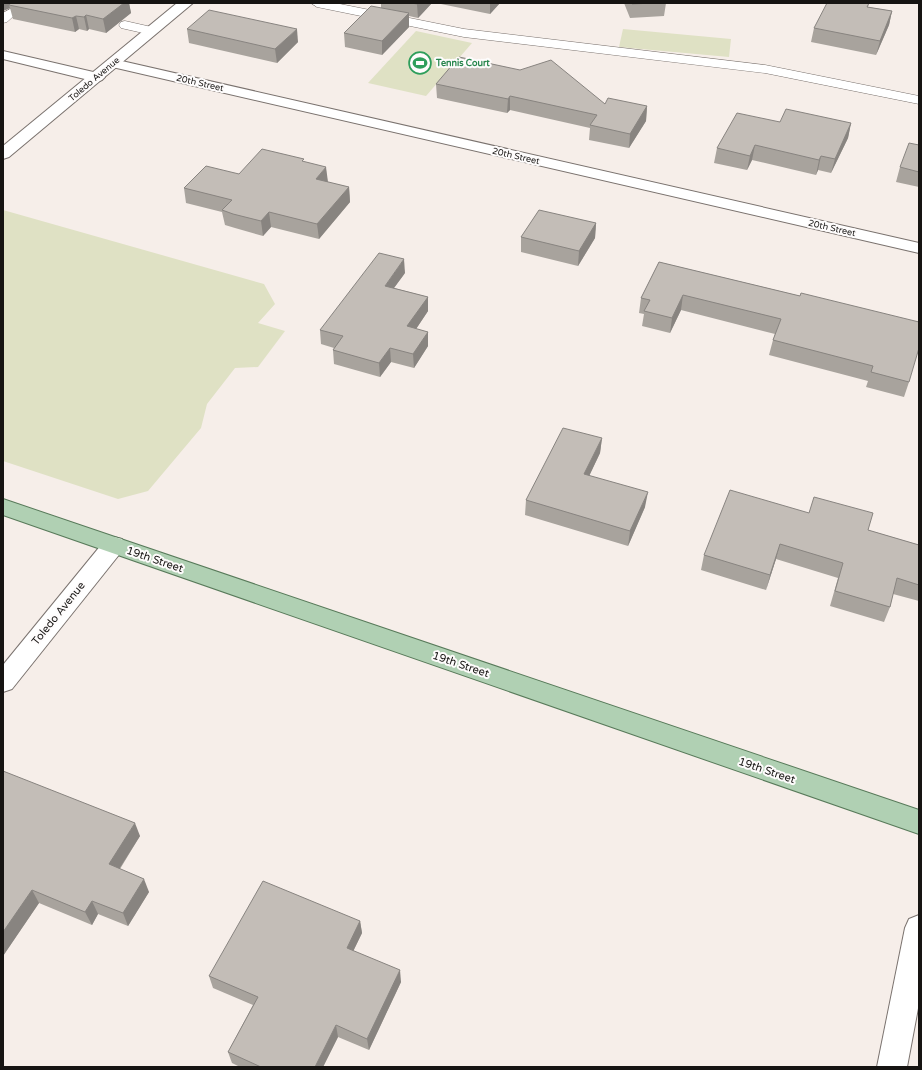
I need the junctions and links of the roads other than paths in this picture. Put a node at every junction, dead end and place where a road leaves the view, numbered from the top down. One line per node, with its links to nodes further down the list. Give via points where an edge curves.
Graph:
1 (186, 3): 4 (street, Toledo Avenue)
2 (317, 3): 8 (lane, via 464,33 765,70)
3 (125, 25): 4 (lane)
4 (152, 31): 6 (street, Toledo Avenue)
5 (3, 55): 7 (street)
6 (113, 63): 7 (street, Toledo Avenue); 10 (street, 20th Street)
7 (97, 77): 9 (street, Toledo Avenue)
8 (919, 100)
9 (3, 154)
10 (919, 248)
11 (3, 507): 12 (main road, 19th Street)
12 (114, 545): 13 (street, Toledo Avenue); 14 (main road, 19th Street)
13 (3, 682)
14 (919, 822)
15 (919, 928): 16 (street)
16 (892, 1067)

